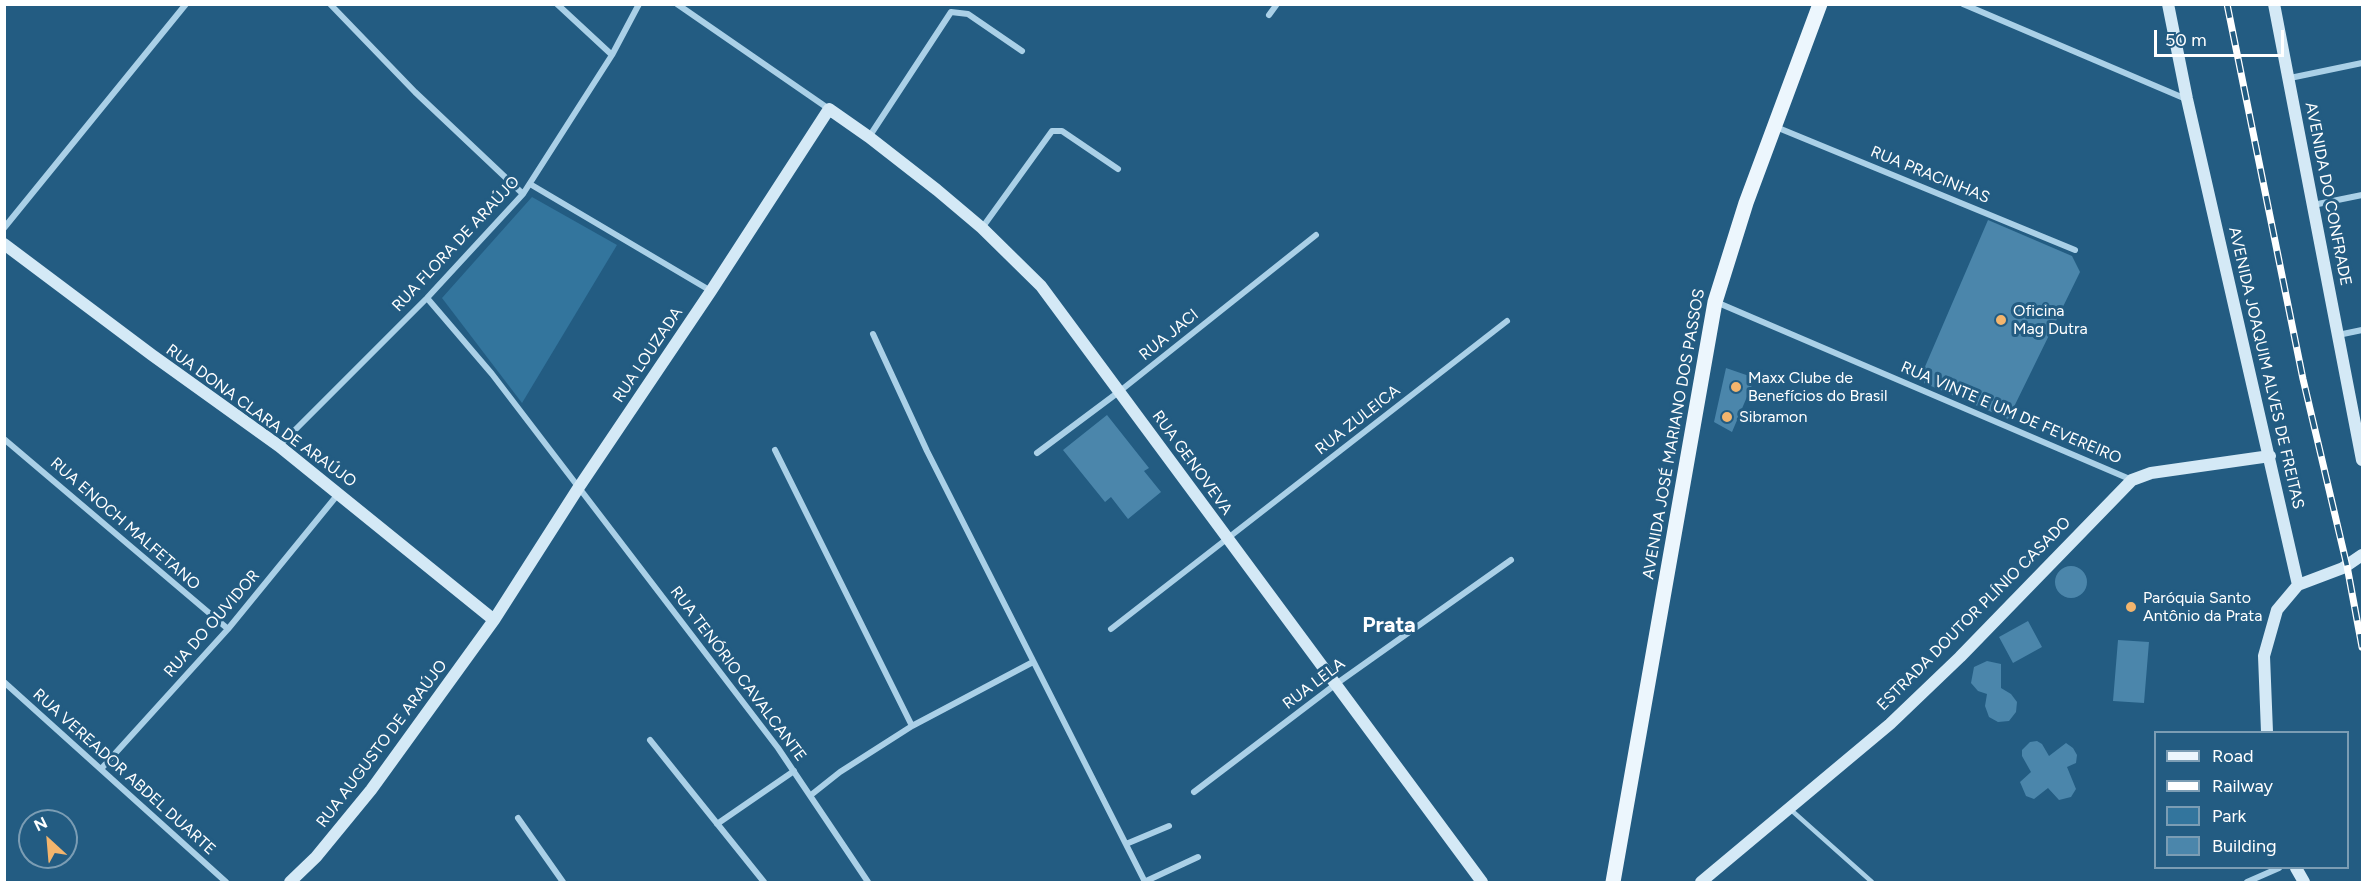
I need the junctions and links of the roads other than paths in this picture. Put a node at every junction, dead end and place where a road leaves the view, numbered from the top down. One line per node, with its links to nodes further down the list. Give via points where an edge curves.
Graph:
1 (186, 4): 25 (street)
2 (330, 4): 22 (street)
3 (557, 4): 13 (street)
4 (639, 4): 13 (street, RUA FLORA DE ARAÚJO)
5 (677, 4): 17 (street)
6 (1277, 4): 11 (street)
7 (1820, 4): 18 (main road, AVENIDA JOSÉ MARIANO DOS PASSOS)
8 (1963, 4): 16 (street)
9 (2168, 4): 16 (street, AVENIDA JOAQUIM ALVES DE FREITAS)
10 (2274, 4): 15 (street, AVENIDA DO CONFRADE)
11 (1269, 15)
12 (1022, 51): 19 (street, via 968,14 951,12)
13 (612, 55): 21 (street, RUA FLORA DE ARAÚJO)
14 (2362, 63): 15 (street)
15 (2290, 78): 24 (street, AVENIDA DO CONFRADE)
16 (2187, 99): 43 (street, AVENIDA JOAQUIM ALVES DE FREITAS)
17 (829, 109): 19 (street, RUA GENOVEVA); 30 (street, RUA LOUZADA)
18 (1774, 126): 29 (street, RUA PRACINHAS); 32 (main road, AVENIDA JOSÉ MARIANO DOS PASSOS)
19 (869, 137): 26 (street, RUA GENOVEVA)
20 (1118, 169): 26 (street, via 1062,131 1052,131)
21 (530, 184): 22 (street, RUA FLORA DE ARAÚJO); 30 (street)
22 (523, 194): 31 (street, RUA FLORA DE ARAÚJO)
23 (2362, 195): 24 (street)
24 (2312, 205): 36 (street, AVENIDA DO CONFRADE)
25 (4, 228)
26 (982, 228): 37 (street, RUA GENOVEVA, via 1041,286)
27 (1316, 235): 37 (street, RUA JACI)
28 (4, 244): 40 (street, RUA DONA CLARA DE ARAÚJO)
29 (2075, 250)
30 (711, 291): 46 (street, RUA LOUZADA)
31 (427, 298): 40 (street, RUA FLORA DE ARAÚJO); 46 (street, RUA TENÓRIO CAVALCANTE, via 492,374)
32 (1715, 302): 45 (street, RUA VINTE E UM DE FEVEREIRO); 79 (main road, AVENIDA JOSÉ MARIANO DOS PASSOS)
33 (1507, 321): 48 (street, RUA ZULEICA)
34 (2362, 330): 36 (street)
35 (873, 334): 55 (street)
36 (2338, 335): 38 (street, AVENIDA DO CONFRADE)
37 (1120, 391): 42 (street, RUA JACI); 48 (street, RUA GENOVEVA)
38 (2357, 410): 44 (street, AVENIDA DO CONFRADE)
39 (4, 439): 53 (street, RUA ENOCH MALFETANO)
40 (279, 446): 47 (street, RUA DONA CLARA DE ARAÚJO)
41 (775, 450): 58 (street)
42 (1037, 453)
43 (2270, 456): 45 (street, ESTRADA DOUTOR PLÍNIO CASADO, via 2151,473); 51 (street, AVENIDA JOAQUIM ALVES DE FREITAS)
44 (2362, 459)
45 (2132, 480): 65 (street, ESTRADA DOUTOR PLÍNIO CASADO, via 1960,657 1890,724)
46 (579, 487): 52 (street, RUA LOUZADA); 62 (street, RUA TENÓRIO CAVALCANTE)
47 (339, 493): 52 (street, RUA DONA CLARA DE ARAÚJO); 53 (street, RUA DO OUVIDOR)
48 (1227, 540): 54 (street, RUA ZULEICA); 57 (street, RUA GENOVEVA)
49 (2362, 555): 51 (street)
50 (1511, 560): 57 (street, RUA LELA)
51 (2298, 585): 59 (street, via 2277,610 2267,640 2263,687)
52 (494, 620): 73 (street, RUA AUGUSTO DE ARAÚJO, via 371,790)
53 (228, 629): 61 (street, RUA DO OUVIDOR)
54 (1111, 629)
55 (1033, 662): 58 (street); 69 (street)
56 (4, 682): 61 (street, RUA VEREADOR ABDEL DUARTE)
57 (1336, 684): 63 (street, RUA LELA); 78 (street, RUA GENOVEVA)
58 (912, 726): 64 (street)
59 (2267, 731)
60 (650, 740): 67 (street)
61 (100, 769): 72 (street, RUA VEREADOR ABDEL DUARTE)
62 (795, 771): 64 (street, RUA TENÓRIO CAVALCANTE); 67 (street)
63 (1194, 792)
64 (811, 795): 76 (street, RUA TENÓRIO CAVALCANTE)
65 (1790, 809): 80 (street, ESTRADA DOUTOR PLÍNIO CASADO); 81 (lane)
66 (518, 818): 74 (street)
67 (717, 824): 75 (street)
68 (1169, 826): 69 (street)
69 (1126, 844): 77 (street)
70 (1198, 857): 77 (street)
71 (2275, 869): 82 (street)
72 (226, 882)
73 (290, 882)
74 (563, 882)
75 (764, 882)
76 (868, 882)
77 (1144, 882)
78 (1482, 882)
79 (1613, 882)
80 (1701, 882)
81 (1872, 882)
82 (2247, 882)

